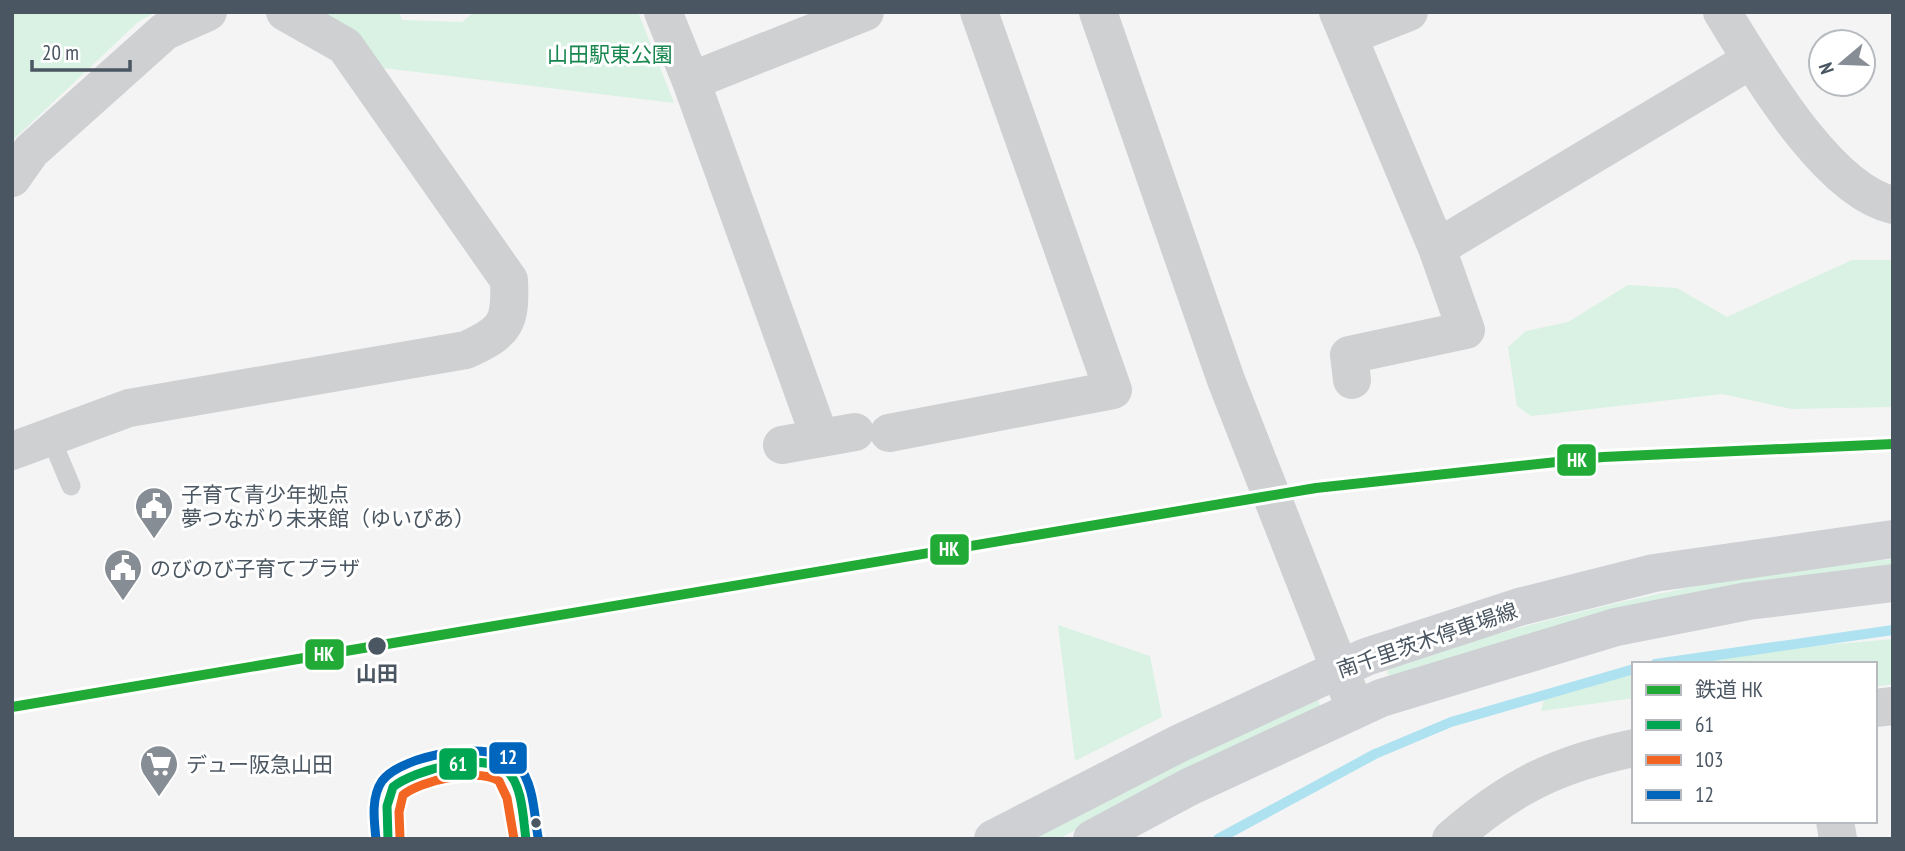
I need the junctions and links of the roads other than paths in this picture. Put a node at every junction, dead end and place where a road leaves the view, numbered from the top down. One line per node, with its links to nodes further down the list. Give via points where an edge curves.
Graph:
1 (208, 12): 12 (street, via 165,31 32,151)
2 (285, 12): 17 (street, via 345,46 509,280 510,311 493,338 466,349 129,408)
3 (663, 12): 11 (street)
4 (865, 12): 11 (street)
5 (979, 12): 16 (street, via 1113,390)
6 (1097, 12): 23 (street, via 1226,380)
7 (1409, 12): 9 (street)
8 (1722, 12): 10 (street)
9 (1343, 24): 14 (street)
10 (1751, 60): 13 (street, via 1814,162 1868,196); 14 (street)
11 (691, 81): 16 (street)
12 (12, 178)
13 (1893, 205)
14 (1437, 248): 15 (street, via 1466,330 1349,355)
15 (1352, 380)
16 (855, 434): 18 (street)
17 (50, 436): 19 (street); 20 (lane)
18 (782, 445)
19 (12, 452)
20 (71, 486)
21 (1893, 539): 23 (main road, 南千里茨木停車場線, via 1654,573 1519,607)
22 (1893, 583): 24 (main road, 南千里茨木停車場線, via 1748,601 1616,627)
23 (1340, 669): 24 (street); 28 (main road, 南千里茨木停車場線, via 1180,743)
24 (1355, 708): 29 (main road, 南千里茨木停車場線)
25 (1632, 748): 30 (street, via 1581,759 1531,781 1481,812)
26 (388, 839): 27 (lane, via 387,802 402,778 484,761 509,773 517,789)
27 (526, 839)
28 (993, 839)
29 (1092, 839)
30 (1451, 839)

